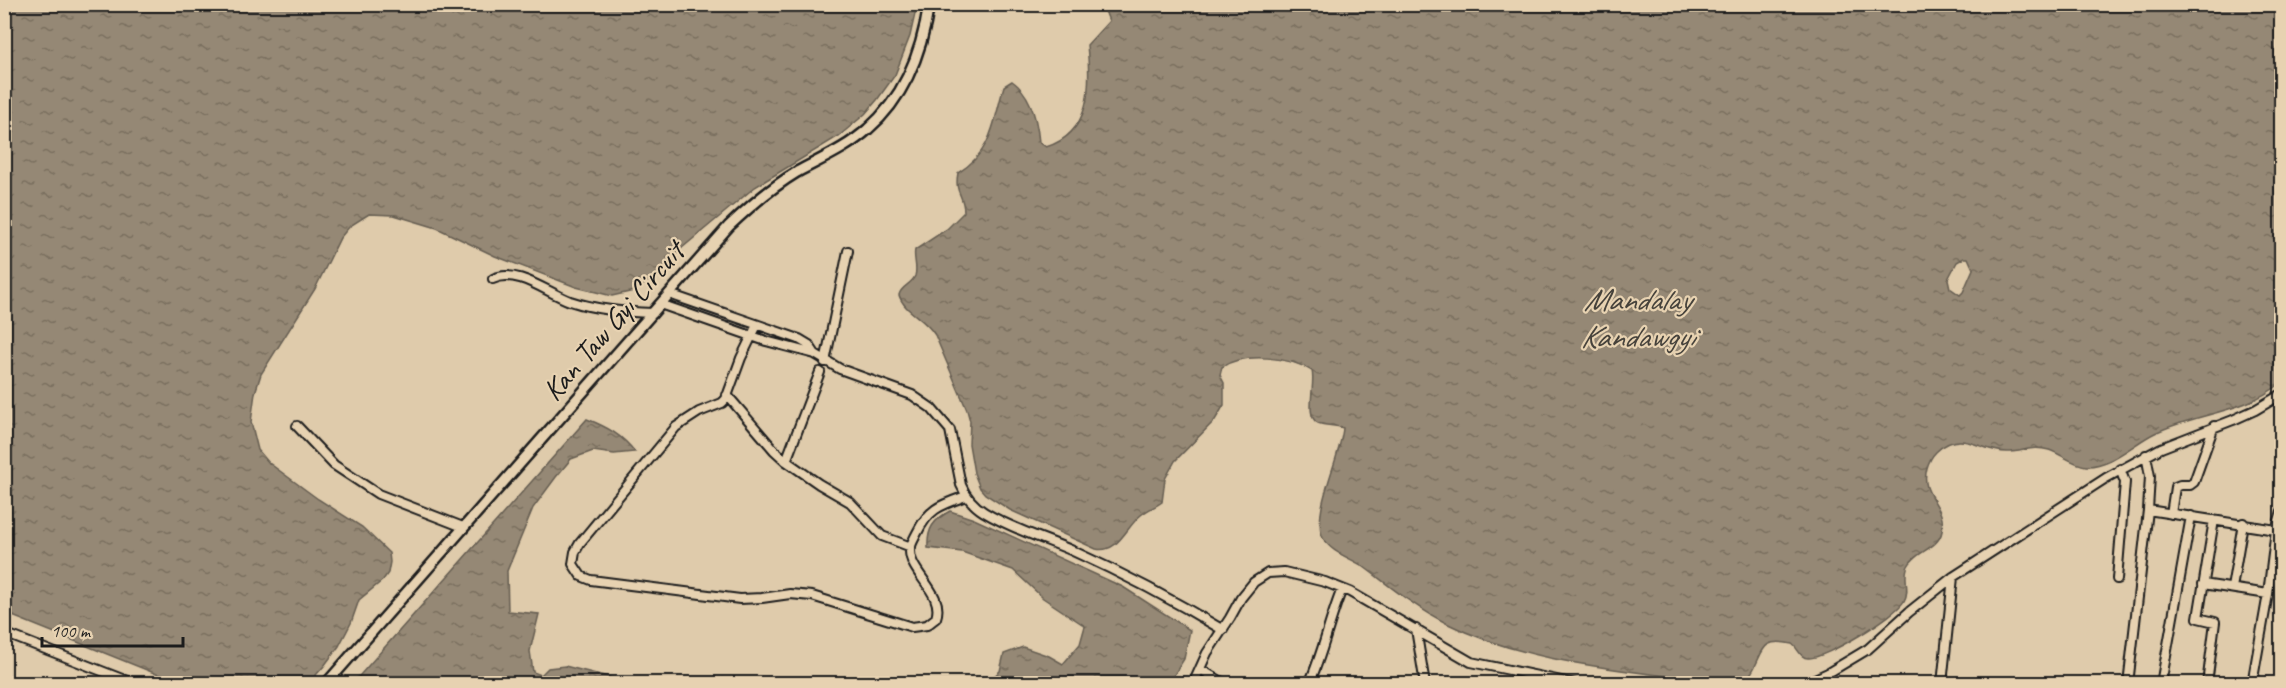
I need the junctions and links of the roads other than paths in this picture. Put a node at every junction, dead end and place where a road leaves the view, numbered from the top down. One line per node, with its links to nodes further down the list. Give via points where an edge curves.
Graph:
1 (929, 4): 4 (street, Kan Taw Gyi Circuit, via 915,64 895,98 876,120 850,142 754,202)
2 (848, 251): 10 (street)
3 (493, 279): 6 (street, via 525,279 570,301 613,311)
4 (669, 294): 5 (street, Kan Taw Gyi Circuit); 7 (street)
5 (660, 304): 6 (street, Kan Taw Gyi Circuit); 8 (street)
6 (653, 314): 26 (street, Kan Taw Gyi Circuit)
7 (757, 325): 8 (street); 9 (street, via 799,339)
8 (752, 336): 9 (street); 13 (street)
9 (815, 354): 10 (street)
10 (825, 362): 19 (street, via 912,395 939,416 950,430 957,473)
11 (820, 372): 17 (street)
12 (2282, 394): 15 (street)
13 (727, 395): 17 (street); 28 (street, via 722,403 676,427 580,543 573,564 581,576 740,599 812,596 921,627 936,618 937,607 911,557)
14 (297, 426): 26 (street, via 334,465 378,494)
15 (2214, 426): 16 (street); 22 (street, via 2194,482 2175,487)
16 (2146, 455): 18 (street); 20 (street, via 2150,476)
17 (786, 460): 28 (street, via 850,502 882,537)
18 (2120, 469): 29 (street); 30 (street, via 2125,482)
19 (966, 496): 28 (street, via 932,510); 36 (street, via 986,513 1181,604)
20 (2148, 510): 22 (street); 49 (street)
21 (2281, 512): 27 (street)
22 (2171, 514): 23 (street)
23 (2191, 516): 24 (street); 50 (street)
24 (2214, 520): 25 (street); 31 (street)
25 (2243, 523): 27 (street); 32 (street)
26 (463, 527): 41 (street, Kan Taw Gyi Circuit)
27 (2276, 530): 34 (street)
28 (911, 547)
29 (1953, 576): 47 (street, via 1868,650); 48 (street)
30 (2117, 579)
31 (2203, 584): 32 (street); 51 (street, via 2198,618 2215,622)
32 (2232, 588): 34 (street)
33 (1342, 589): 35 (street); 36 (street, via 1304,576 1268,573 1240,598); 44 (street)
34 (2268, 594): 39 (street)
35 (1416, 629): 45 (street); 46 (street, via 1471,662)
36 (1223, 630): 38 (street)
37 (4, 633): 40 (street)
38 (1200, 669): 42 (street); 43 (street)
39 (2252, 682): 52 (street)
40 (135, 684)
41 (326, 684)
42 (1192, 684)
43 (1225, 684)
44 (1309, 684)
45 (1425, 684)
46 (1576, 684)
47 (1804, 684)
48 (1942, 684)
49 (2128, 684)
50 (2161, 684)
51 (2207, 684)
52 (2270, 684)

